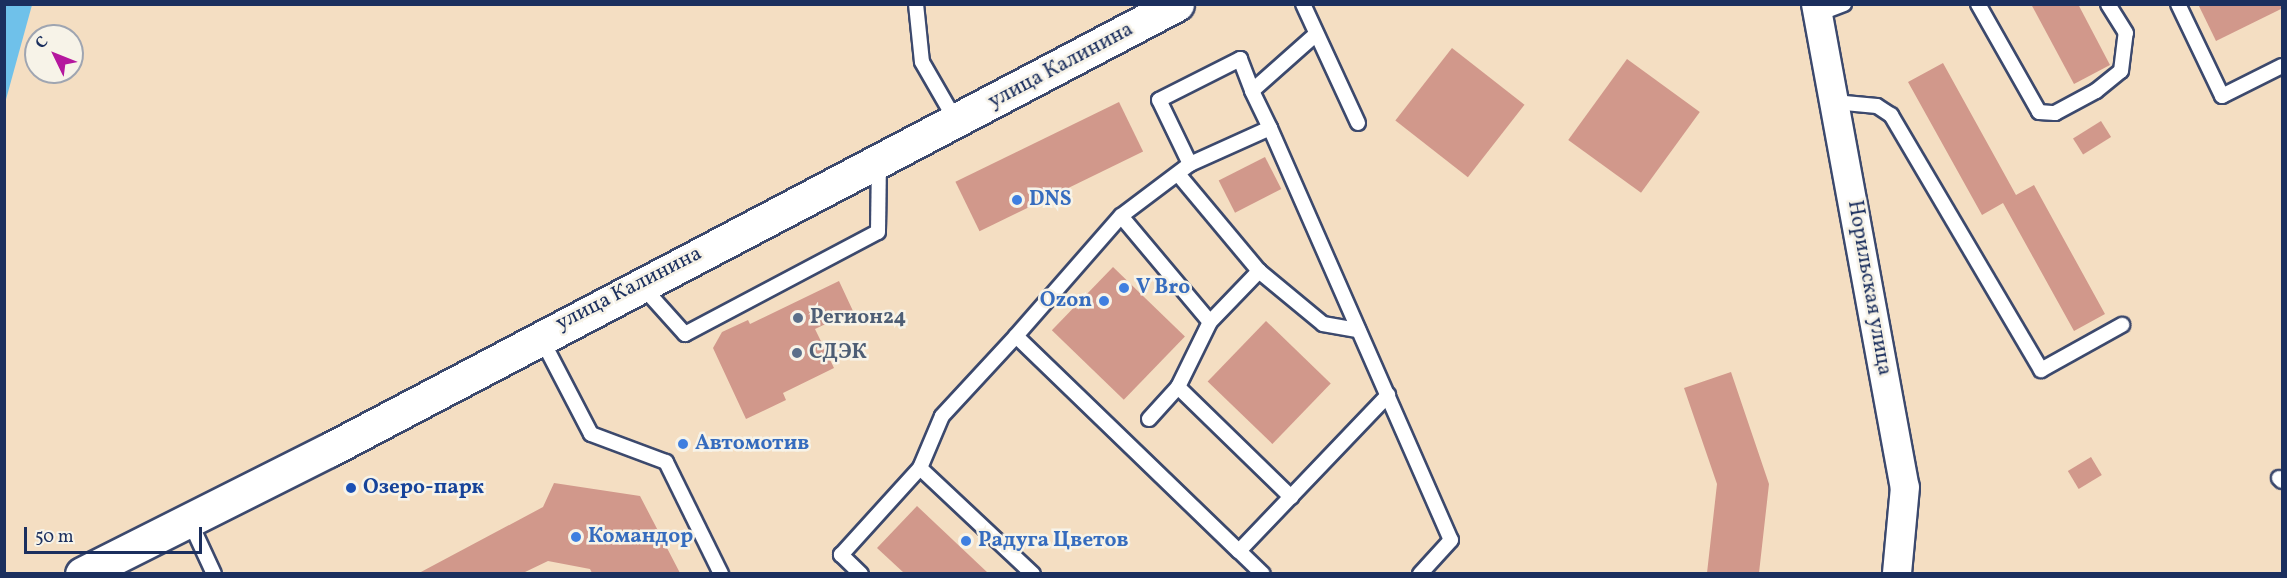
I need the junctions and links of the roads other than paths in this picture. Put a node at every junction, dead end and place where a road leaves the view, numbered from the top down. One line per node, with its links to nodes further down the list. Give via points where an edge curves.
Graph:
1 (916, 4): 13 (lane, via 922,62)
2 (1177, 4): 13 (main road, улица Калинина)
3 (1303, 4): 9 (lane)
4 (1844, 4): 8 (lane)
5 (1978, 4): 6 (lane, via 2039,112 2055,113 2096,91 2121,71 2126,33)
6 (2108, 4)
7 (2178, 4): 10 (lane, via 2222,96)
8 (1817, 9): 12 (street, Норильская улица)
9 (1315, 35): 11 (lane); 14 (lane)
10 (2283, 66)
11 (1252, 91): 15 (lane); 17 (lane, via 1240,59 1160,100)
12 (1834, 102): 23 (lane, via 1877,106 1890,115 2041,370); 41 (street, Норильская улица, via 1905,487)
13 (956, 121): 16 (main road, улица Калинина)
14 (1358, 123)
15 (1270, 128): 17 (lane); 24 (lane)
16 (879, 161): 21 (main road, улица Калинина); 21 (lane, via 878,232 685,334)
17 (1190, 164): 18 (lane)
18 (1178, 174): 19 (lane); 20 (lane)
19 (1121, 216): 22 (lane); 26 (lane)
20 (1259, 271): 22 (lane); 24 (lane, via 1323,324)
21 (640, 284): 25 (main road, улица Калинина)
22 (1210, 322): 27 (lane)
23 (2122, 325)
24 (1358, 330): 28 (lane)
25 (540, 336): 32 (main road, улица Калинина); 36 (lane, via 591,434 666,462)
26 (1016, 336): 30 (lane, via 942,416); 33 (lane)
27 (1178, 387): 29 (lane); 31 (lane)
28 (1388, 395): 31 (lane); 40 (lane, via 1451,540)
29 (1149, 419)
30 (920, 468): 37 (lane, via 842,555); 38 (lane)
31 (1291, 497): 33 (lane)
32 (190, 522): 34 (main road, улица Калинина); 35 (lane)
33 (1239, 551): 39 (lane)
34 (100, 569)
35 (214, 573)
36 (721, 573)
37 (861, 573)
38 (1034, 573)
39 (1263, 573)
40 (1420, 573)
41 (1897, 573)

